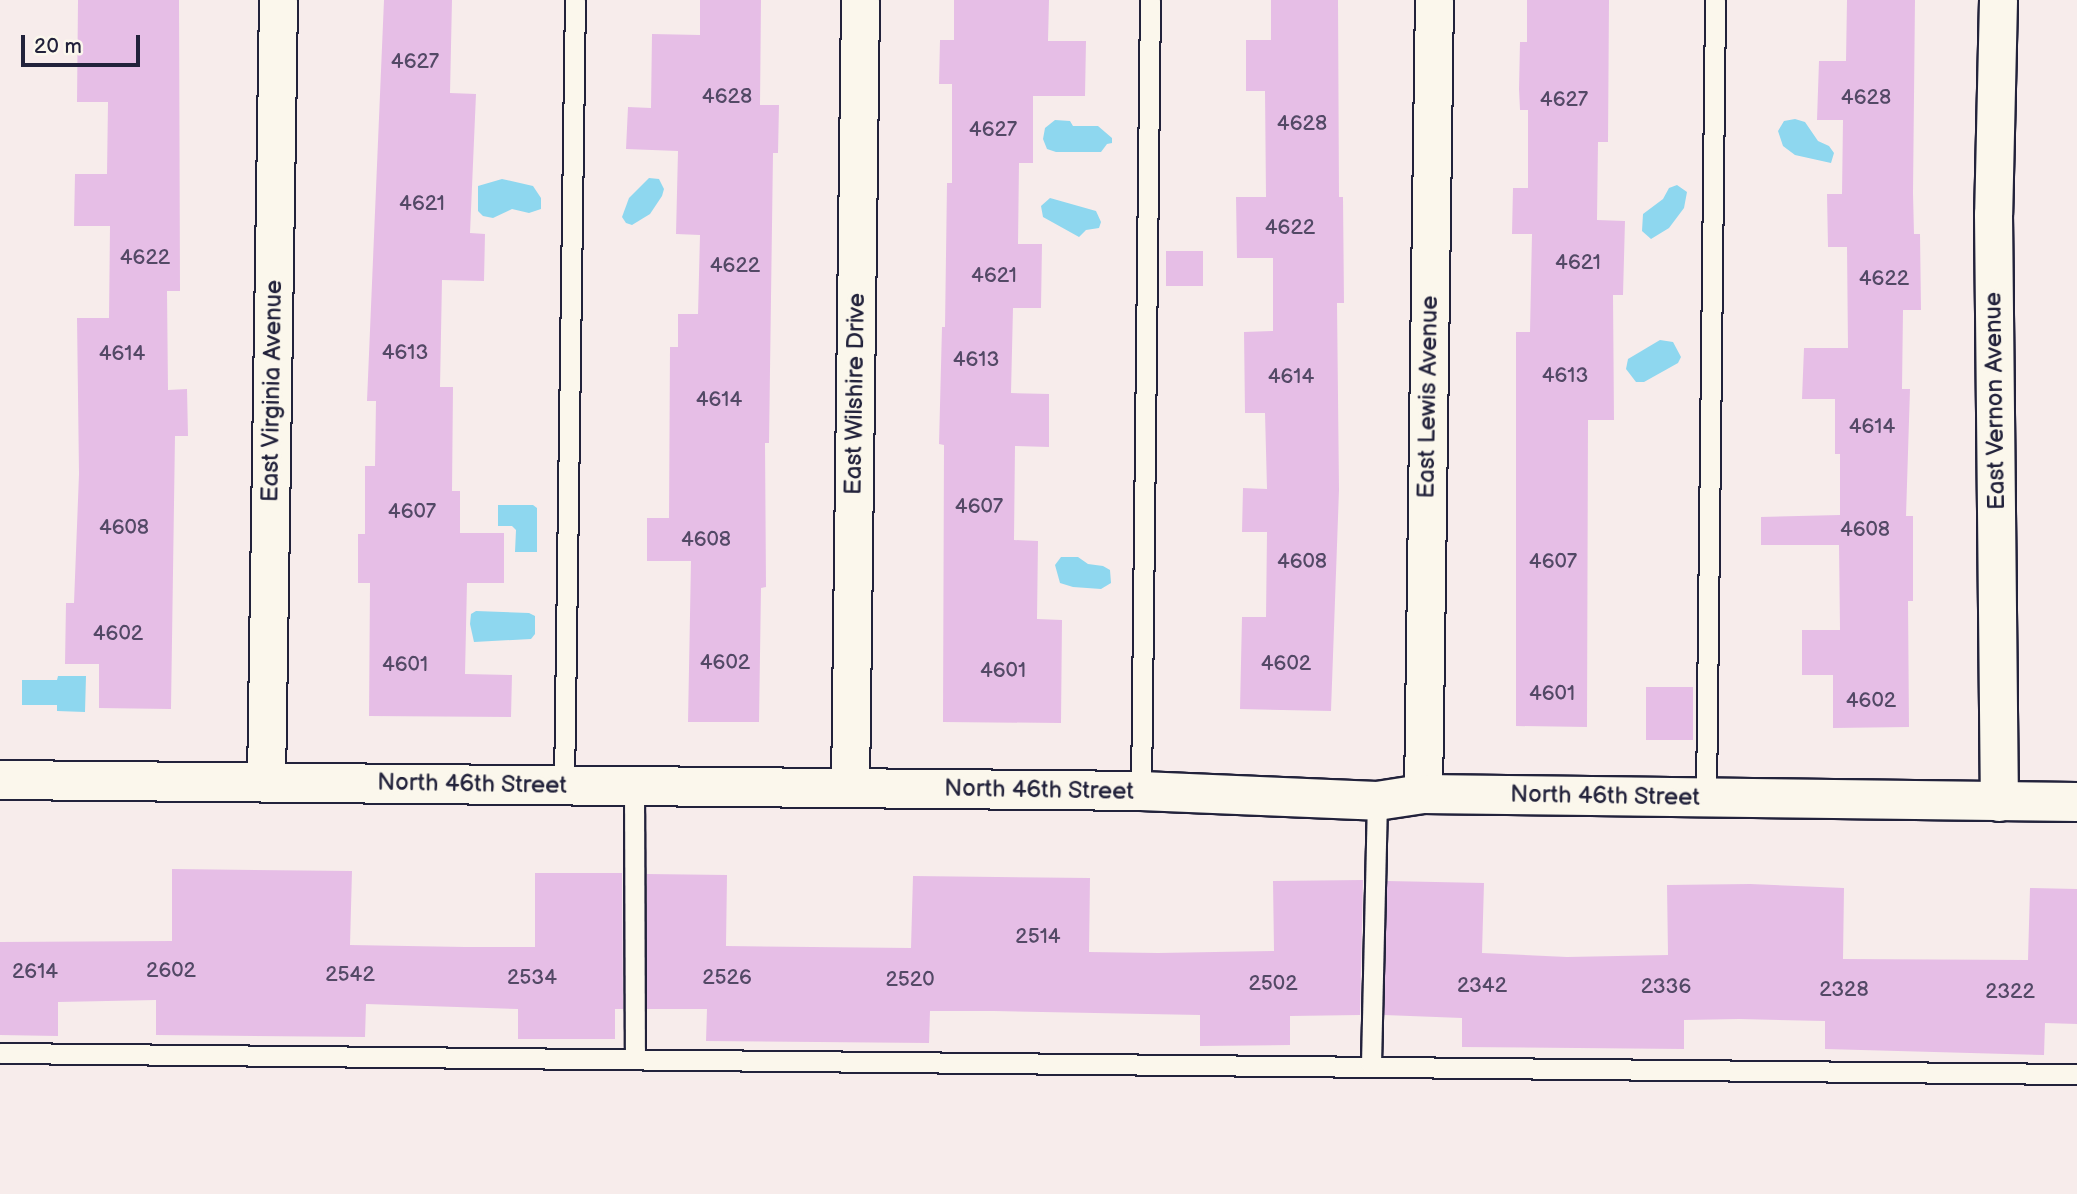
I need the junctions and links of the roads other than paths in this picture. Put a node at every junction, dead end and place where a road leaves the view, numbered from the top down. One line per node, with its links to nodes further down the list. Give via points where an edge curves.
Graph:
1 (278, 0): 9 (street, East Virginia Avenue)
2 (575, 0): 10 (lane)
3 (859, 0): 12 (street, East Wilshire Drive)
4 (1150, 0): 13 (lane)
5 (1434, 0): 14 (street, East Lewis Avenue)
6 (1715, 0): 15 (lane)
7 (1998, 0): 17 (street, East Vernon Avenue, via 1993,228)
8 (0, 780): 9 (street, North 46th Street)
9 (266, 781): 10 (street, North 46th Street)
10 (564, 785): 11 (street, North 46th Street)
11 (634, 785): 12 (street, North 46th Street); 20 (lane)
12 (850, 787): 13 (street, North 46th Street)
13 (1141, 791): 16 (street, North 46th Street)
14 (1423, 794): 15 (street, North 46th Street); 16 (street, North 46th Street)
15 (1706, 797): 17 (street, North 46th Street)
16 (1377, 801): 21 (lane)
17 (1999, 802): 18 (street, North 46th Street)
18 (2077, 802)
19 (0, 1053): 20 (lane)
20 (635, 1058): 21 (lane)
21 (1371, 1065): 22 (lane)
22 (2077, 1073)

